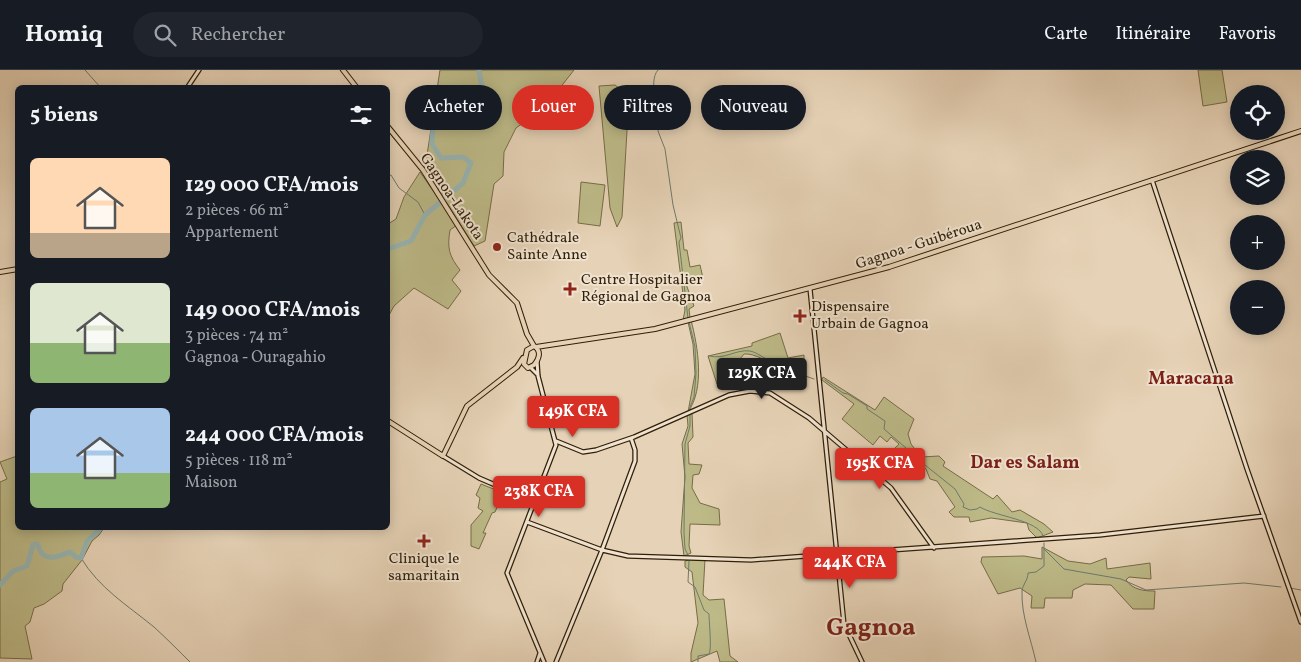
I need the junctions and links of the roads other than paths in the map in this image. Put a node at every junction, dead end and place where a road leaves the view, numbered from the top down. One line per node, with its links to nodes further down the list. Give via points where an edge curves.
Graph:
1 (199, 70): 3 (street)
2 (343, 70): 4 (main road)
3 (189, 85)
4 (354, 85)
5 (390, 129): 11 (main road, Gagnoa-Lakota, via 423,170 488,274 517,302)
6 (1301, 131): 7 (main road, Gagnoa - Guibéroua)
7 (1152, 180): 10 (main road, Gagnoa - Guibéroua, via 907,262); 27 (street)
8 (15, 270): 9 (main road)
9 (0, 272)
10 (810, 289): 12 (main road, Gagnoa - Guibéroua, via 633,333); 22 (street)
11 (526, 329): 13 (main road, Gagnoa-Lakota); 14 (main road, Gagnoa-Lakota)
12 (550, 344): 13 (main road, Gagnoa - Guibéroua); 15 (main road)
13 (535, 347): 14 (main road, via 530,347); 15 (main road, Gagnoa-Lakota)
14 (524, 355): 17 (main road); 18 (main road, Gagnoa-Lakota)
15 (540, 356): 16 (main road)
16 (537, 361): 19 (main road); 20 (street)
17 (517, 367): 18 (main road); 25 (main road, via 467,406)
18 (525, 367): 19 (main road)
19 (530, 368): 20 (street)
20 (538, 376): 24 (street)
21 (390, 422): 25 (main road)
22 (825, 433): 23 (street, via 778,396 750,390 729,395); 29 (street, via 897,494); 31 (street)
23 (631, 438): 24 (street, via 588,452); 30 (street, via 635,461)
24 (556, 441): 26 (street)
25 (442, 456): 26 (street, via 479,478)
26 (535, 502): 28 (street)
27 (1264, 516): 29 (street, via 1100,535); 32 (street)
28 (528, 522): 30 (street); 33 (street, via 507,573)
29 (934, 548): 31 (street)
30 (602, 550): 31 (street, via 628,556 751,560); 36 (street)
31 (838, 555): 37 (street, via 844,624)
32 (1301, 622)
33 (540, 653): 34 (street); 35 (street)
34 (537, 662)
35 (544, 662)
36 (556, 662)
37 (862, 662)

